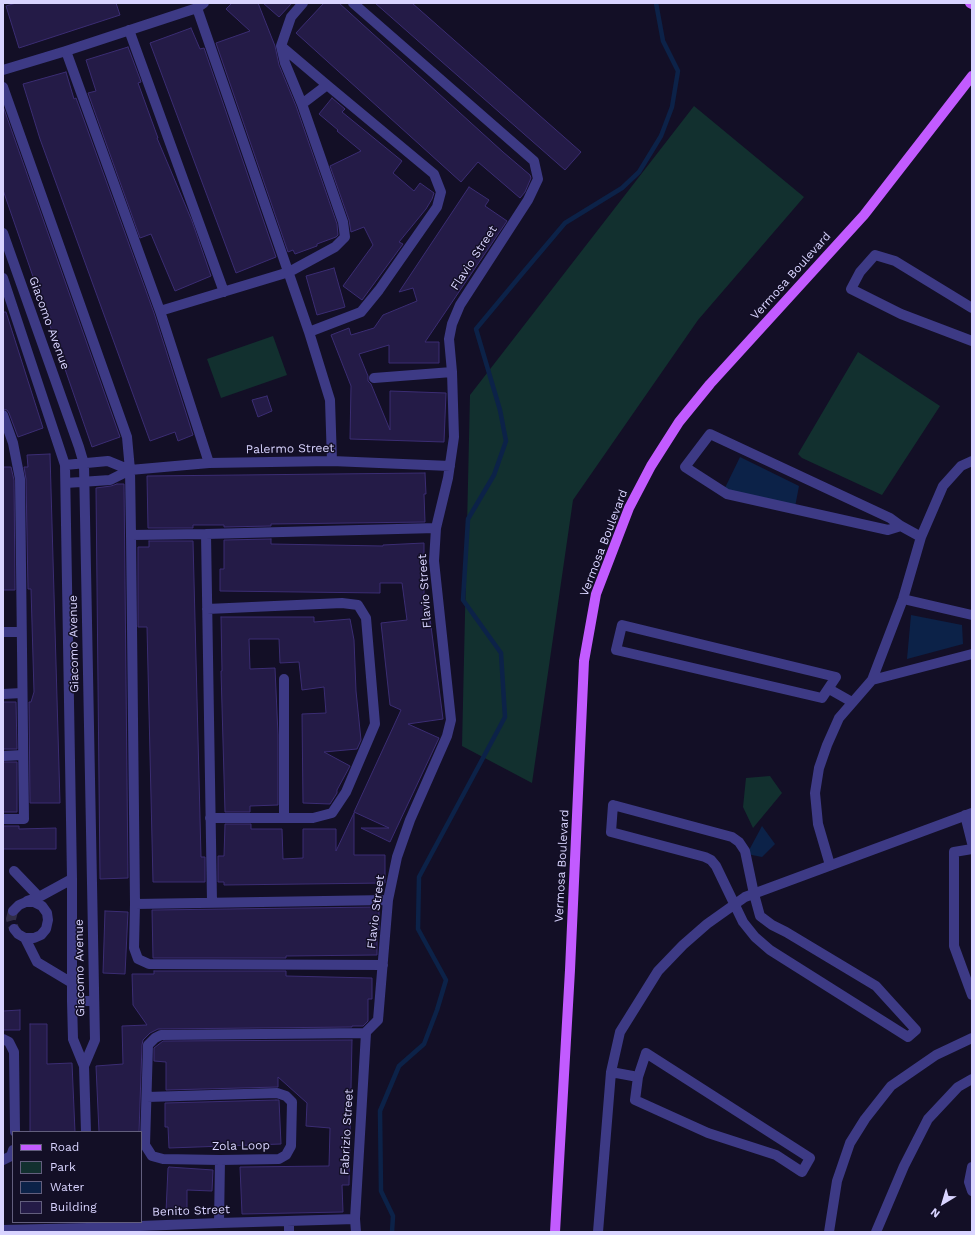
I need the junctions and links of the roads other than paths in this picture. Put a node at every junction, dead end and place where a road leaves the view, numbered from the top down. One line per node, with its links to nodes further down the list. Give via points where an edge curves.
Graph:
1 (304, 3): 5 (street, via 291,17)
2 (353, 3): 20 (street, Flavio Street, via 534,161 538,179 528,200 460,305 452,324 449,339)
3 (200, 5): 4 (street); 13 (street)
4 (128, 30): 6 (street); 15 (street)
5 (281, 46): 9 (street); 11 (street, via 285,63)
6 (66, 51): 7 (street); 17 (street)
7 (3, 70)
8 (972, 76): 98 (main road, Vermosa Boulevard, via 864,215 710,384 679,422 651,466 629,508 596,594 584,661)
9 (326, 86): 11 (street); 18 (street, via 434,174 441,192 437,207 361,312)
10 (3, 87): 29 (street, via 127,437)
11 (302, 104): 13 (street, via 343,222 345,236 336,247)
12 (3, 233): 26 (street, Giacomo Avenue)
13 (289, 272): 15 (street); 18 (street)
14 (3, 278): 27 (street, Giacomo Avenue)
15 (224, 292): 17 (street)
16 (972, 308): 19 (street, via 895,261 875,255 860,272 851,289 901,314)
17 (160, 311): 25 (street)
18 (310, 332): 23 (street, via 330,400)
19 (972, 341)
20 (452, 372): 21 (street); 28 (street, Flavio Street, via 454,437)
21 (374, 378)
22 (3, 415): 41 (street, via 13,443 20,479)
23 (332, 461): 25 (street, Palermo Street); 28 (street, Palermo Street)
24 (972, 462): 36 (street, via 961,466 943,486)
25 (209, 463): 29 (street, Palermo Street)
26 (84, 464): 27 (street); 29 (street, via 108,461); 30 (street, Giacomo Avenue)
27 (65, 465): 31 (street, Giacomo Avenue)
28 (450, 466): 33 (street, Flavio Street)
29 (130, 470): 30 (street, via 110,480); 35 (street)
30 (85, 482): 31 (street); 76 (street, Giacomo Avenue)
31 (66, 483): 59 (street, Giacomo Avenue)
32 (901, 526): 32 (street, via 890,518 710,434 685,467 727,494 888,530); 36 (street)
33 (436, 528): 34 (street); 62 (street, Flavio Street, via 434,561 451,720 447,736 410,820 397,857)
34 (206, 534): 35 (street); 38 (street)
35 (131, 535): 65 (street)
36 (921, 537): 37 (street)
37 (903, 599): 39 (street); 44 (street)
38 (207, 609): 52 (street); 53 (street, via 342,603 358,606 366,618 375,724 346,792 332,813 313,818)
39 (972, 615)
40 (3, 632): 41 (street)
41 (21, 632): 47 (street)
42 (972, 654): 44 (street)
43 (284, 679): 53 (street)
44 (872, 680): 48 (street)
45 (829, 689): 45 (street, via 836,677 622,625 616,650 822,698); 48 (street)
46 (3, 694): 47 (street)
47 (22, 694): 49 (street)
48 (852, 702): 57 (street, via 839,718 827,745 814,793 818,824)
49 (23, 755): 50 (street); 54 (street, via 24,819)
50 (3, 756)
51 (968, 814): 55 (street); 57 (street)
52 (210, 818): 53 (street); 64 (street)
53 (284, 818)
54 (3, 819)
55 (972, 843)
56 (972, 849): 74 (street, via 954,852 954,946)
57 (830, 865): 60 (street)
58 (14, 871): 61 (street)
59 (72, 879): 61 (street); 73 (street, Giacomo Avenue)
60 (754, 894): 66 (street); 66 (street, via 745,851 732,837 613,805 611,832 711,860); 68 (street)
61 (39, 897): 63 (street)
62 (388, 900): 64 (street); 72 (street, Flavio Street)
63 (26, 902): 67 (street); 71 (street, via 42,906 48,920 41,935)
64 (212, 902): 65 (street)
65 (135, 904): 72 (street, via 134,948 138,959 149,964)
66 (735, 904): 69 (street); 81 (street, via 683,945 658,971 620,1032)
67 (13, 911)
68 (760, 916): 69 (street); 69 (street, via 876,986 916,1030 908,1037 770,950)
69 (743, 922)
70 (14, 929): 71 (street)
71 (25, 938): 73 (street, via 37,962)
72 (382, 965): 77 (street, Flavio Street, via 378,1020)
73 (72, 983): 75 (street, Giacomo Avenue)
74 (972, 995)
75 (72, 1001): 76 (street); 80 (street, Giacomo Avenue, via 73,1039)
76 (94, 1001): 80 (street, Giacomo Avenue, via 95,1040)
77 (366, 1033): 84 (street, Zola Loop, via 161,1035 148,1045); 92 (street, Fabrizio Street)
78 (972, 1038): 100 (street, via 936,1055 891,1086 865,1119 850,1143 837,1181)
79 (3, 1039): 85 (street, via 9,1042 14,1052)
80 (84, 1066): 86 (street, Giacomo Avenue)
81 (611, 1072): 82 (street); 99 (street)
82 (638, 1077): 82 (street, via 635,1100 708,1133 776,1155 802,1172 810,1158 646,1053)
83 (972, 1080): 101 (street, via 958,1086 928,1119 904,1166)
84 (147, 1097): 89 (street, Zola Loop, via 145,1145 152,1156 163,1159); 89 (street, Zola Loop, via 277,1093 286,1096 292,1102 291,1146 286,1155 279,1159)
85 (15, 1131)
86 (86, 1131)
87 (12, 1153): 88 (street)
88 (3, 1160)
89 (220, 1160): 93 (street)
90 (972, 1167): 91 (street, via 969,1182)
91 (972, 1191)
92 (356, 1219): 95 (street, Benito Street); 97 (street, Fabrizio Street)
93 (219, 1223): 94 (street, Benito Street); 95 (street, Benito Street)
94 (88, 1227): 96 (street, Benito Street)
95 (289, 1227)
96 (3, 1230)
97 (356, 1232)
98 (555, 1232)
99 (598, 1232)
100 (829, 1232)
101 (876, 1232)

